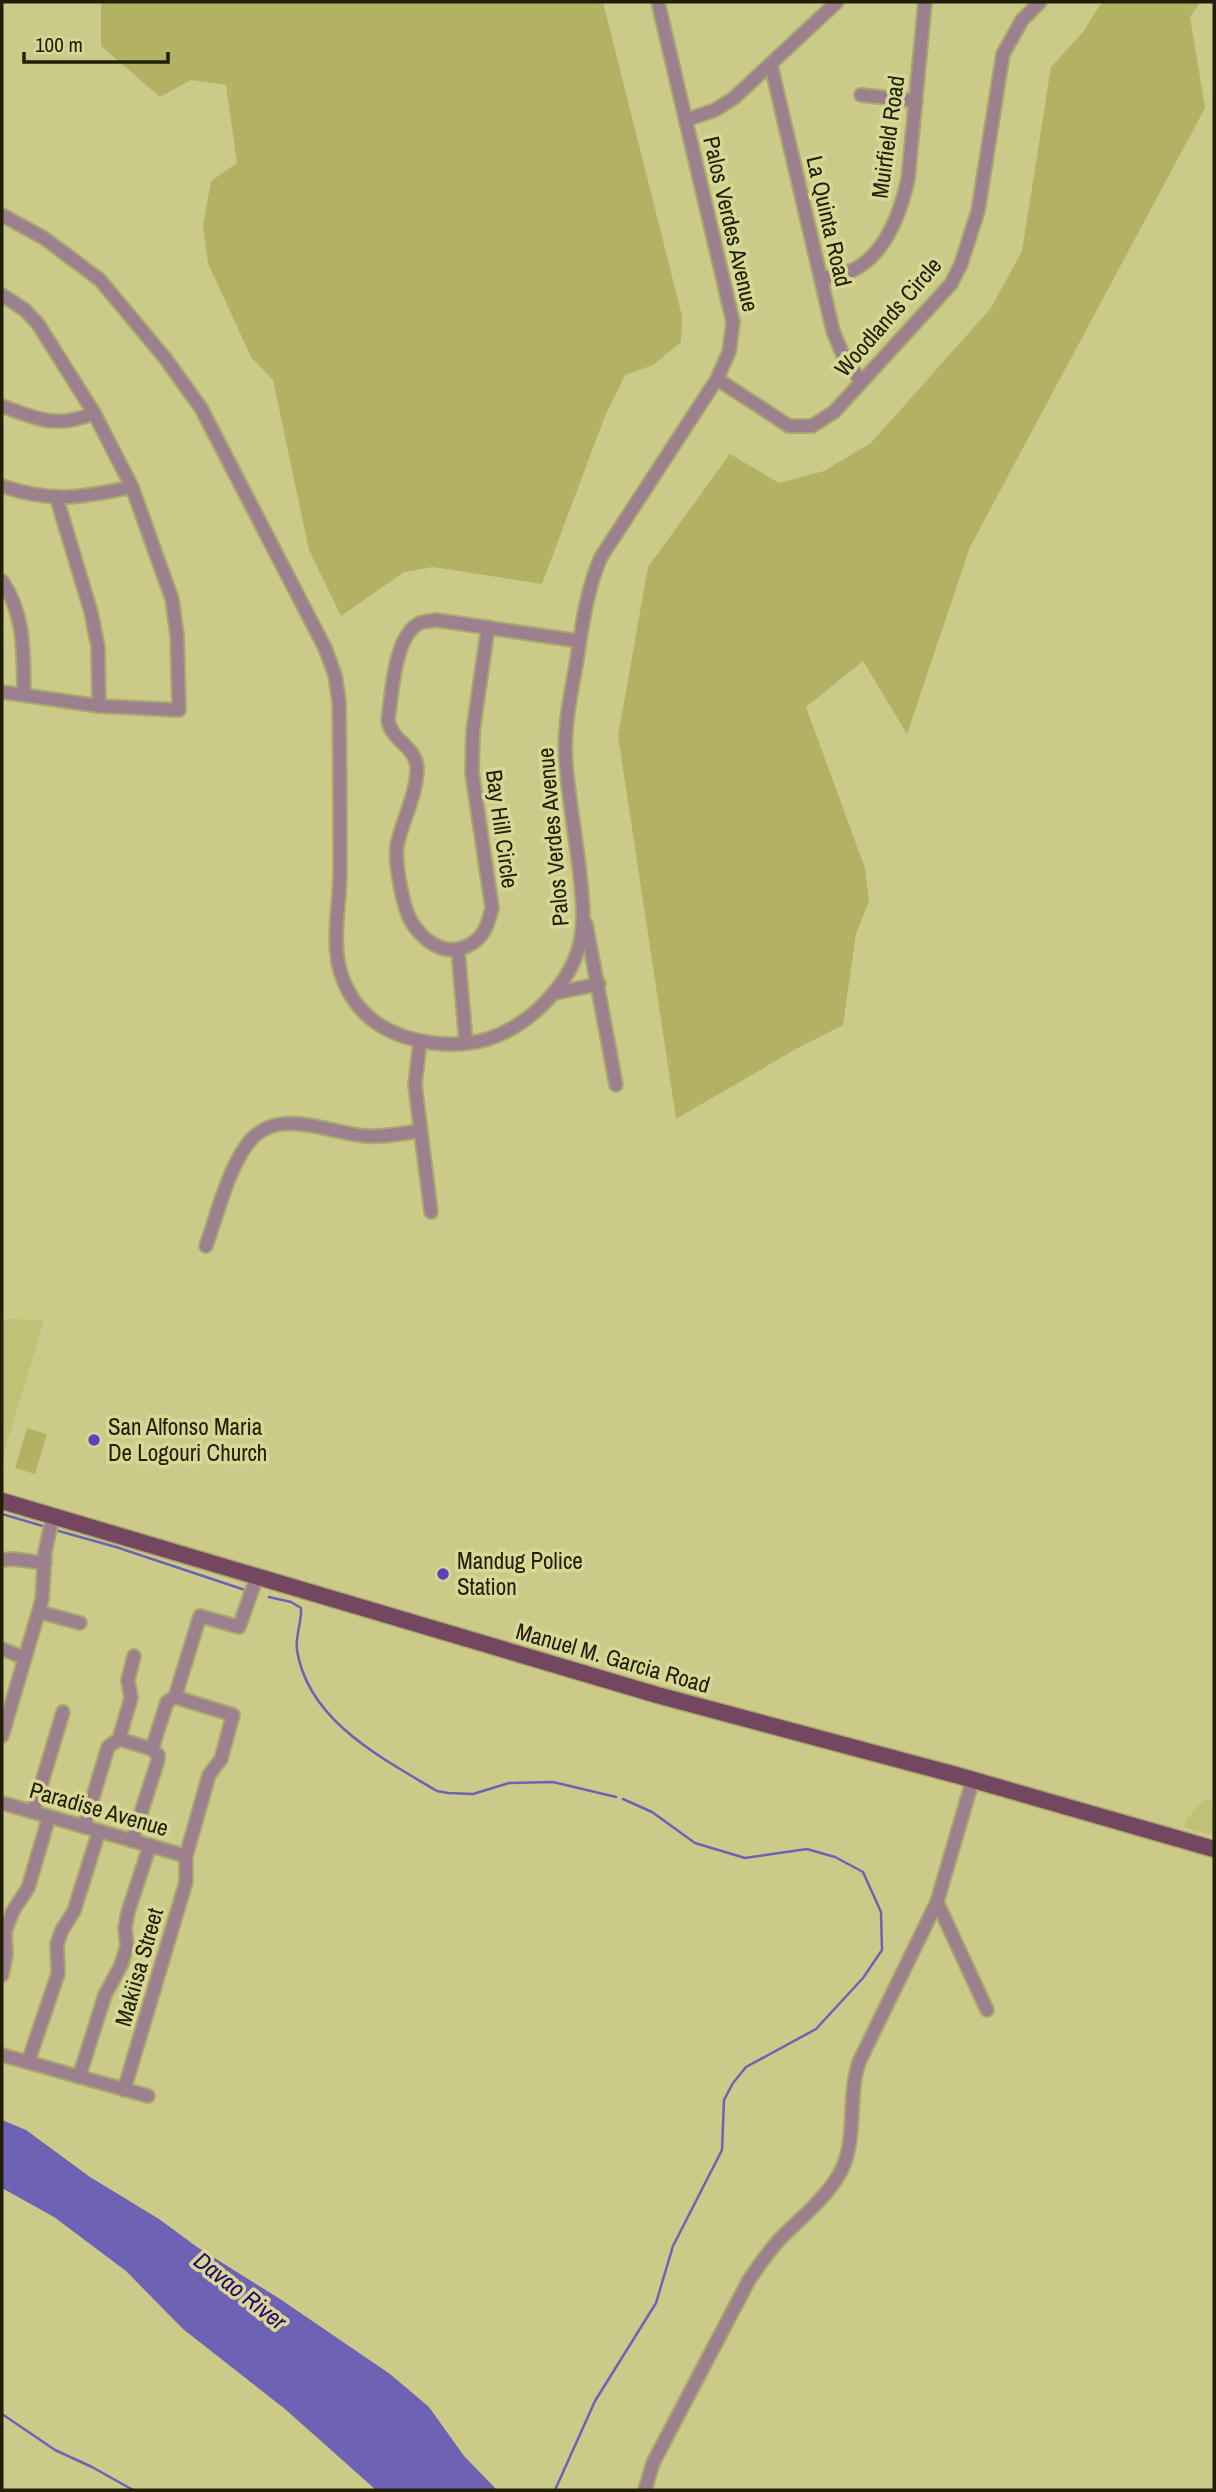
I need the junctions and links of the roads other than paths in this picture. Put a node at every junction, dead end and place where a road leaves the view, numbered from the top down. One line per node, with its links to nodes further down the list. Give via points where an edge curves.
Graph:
1 (658, 2): 8 (street, Palos Verdes Avenue)
2 (837, 2): 5 (street)
3 (925, 2): 7 (street, Muirfield Road)
4 (1035, 4): 13 (street, Woodlands Circle, via 1003,54 978,211 957,274)
5 (771, 65): 8 (street, via 715,110); 10 (street, La Quinta Road)
6 (861, 95): 7 (street)
7 (916, 101): 10 (street, Muirfield Road, via 908,178 891,229 859,266)
8 (686, 120): 12 (street, Palos Verdes Avenue, via 733,322 729,352)
9 (2, 215): 29 (street, Palos Verdes Avenue, via 44,238 100,280 165,358 201,408 325,649 339,702 338,962 361,1010 389,1031)
10 (822, 278): 13 (street, La Quinta Road, via 838,346)
11 (2, 295): 15 (street, via 38,324)
12 (717, 379): 13 (street, Woodlands Circle, via 789,426 801,428 834,412); 21 (street, Palos Verdes Avenue, via 601,557)
13 (861, 381)
14 (2, 406): 15 (street, via 50,422 74,421)
15 (94, 412): 17 (street)
16 (2, 486): 18 (street)
17 (132, 487): 18 (street); 24 (street, via 172,599 180,709)
18 (57, 499): 24 (street, via 91,612 98,647)
19 (2, 581): 23 (street, via 20,620)
20 (488, 627): 21 (street); 26 (street, Bay Hill Circle, via 473,731 472,773 492,908 481,937); 26 (street, via 436,620 419,623 404,638 399,653 387,720 389,729 414,755 417,771 396,853 408,915 429,942)
21 (579, 641): 25 (street, Palos Verdes Avenue, via 566,756)
22 (2, 692): 23 (street)
23 (24, 695): 24 (street)
24 (100, 706)
25 (585, 916): 27 (street); 28 (street, Palos Verdes Avenue, via 581,941)
26 (458, 950): 30 (street)
27 (599, 984): 28 (street); 31 (street)
28 (555, 993): 30 (street, Palos Verdes Avenue, via 516,1024 490,1038)
29 (420, 1041): 30 (street, Palos Verdes Avenue); 32 (street, via 415,1085)
30 (466, 1043)
31 (616, 1085)
32 (419, 1131): 33 (street); 34 (street, via 365,1136 289,1122 257,1134 235,1167)
33 (431, 1212)
34 (206, 1246)
35 (2, 1501): 36 (main road, Manuel M. Garcia Road)
36 (52, 1516): 38 (street); 39 (main road, Manuel M. Garcia Road)
37 (2, 1560): 38 (street)
38 (45, 1563): 40 (street)
39 (257, 1576): 45 (street, via 239,1627 201,1616); 50 (main road, Manuel M. Garcia Road, via 657,1695)
40 (39, 1612): 41 (street); 44 (street)
41 (80, 1623)
42 (2, 1649): 44 (street)
43 (134, 1656): 48 (street, via 128,1679 131,1698)
44 (25, 1658): 47 (street)
45 (175, 1697): 49 (street, via 167,1702); 59 (street, Makiisa Street, via 233,1715 221,1759 209,1775)
46 (64, 1712): 52 (street)
47 (2, 1736)
48 (119, 1739): 49 (street); 54 (street, via 108,1747)
49 (152, 1749): 56 (street, via 158,1759)
50 (973, 1779): 58 (main road, Manuel M. Garcia Road); 60 (street)
51 (2, 1803): 52 (street, Paradise Avenue)
52 (33, 1812): 53 (street, Paradise Avenue)
53 (49, 1817): 54 (street, Paradise Avenue); 61 (street, via 28,1888 5,1931)
54 (84, 1827): 55 (street, Paradise Avenue)
55 (100, 1831): 56 (street, Paradise Avenue); 64 (street, via 74,1911 57,1944 58,1974)
56 (132, 1840): 57 (street, Paradise Avenue)
57 (150, 1845): 59 (street, Paradise Avenue); 65 (street, via 126,1923 127,1946 105,1995)
58 (1214, 1849)
59 (186, 1856): 66 (street, Makiisa Street, via 186,1882)
60 (937, 1902): 62 (street); 68 (street, via 859,2062 848,2150 840,2172 749,2280 653,2463)
61 (2, 1975)
62 (988, 2010)
63 (2, 2054): 64 (street)
64 (28, 2062): 65 (street)
65 (79, 2077): 66 (street)
66 (124, 2090): 67 (street)
67 (148, 2096)
68 (645, 2490)

